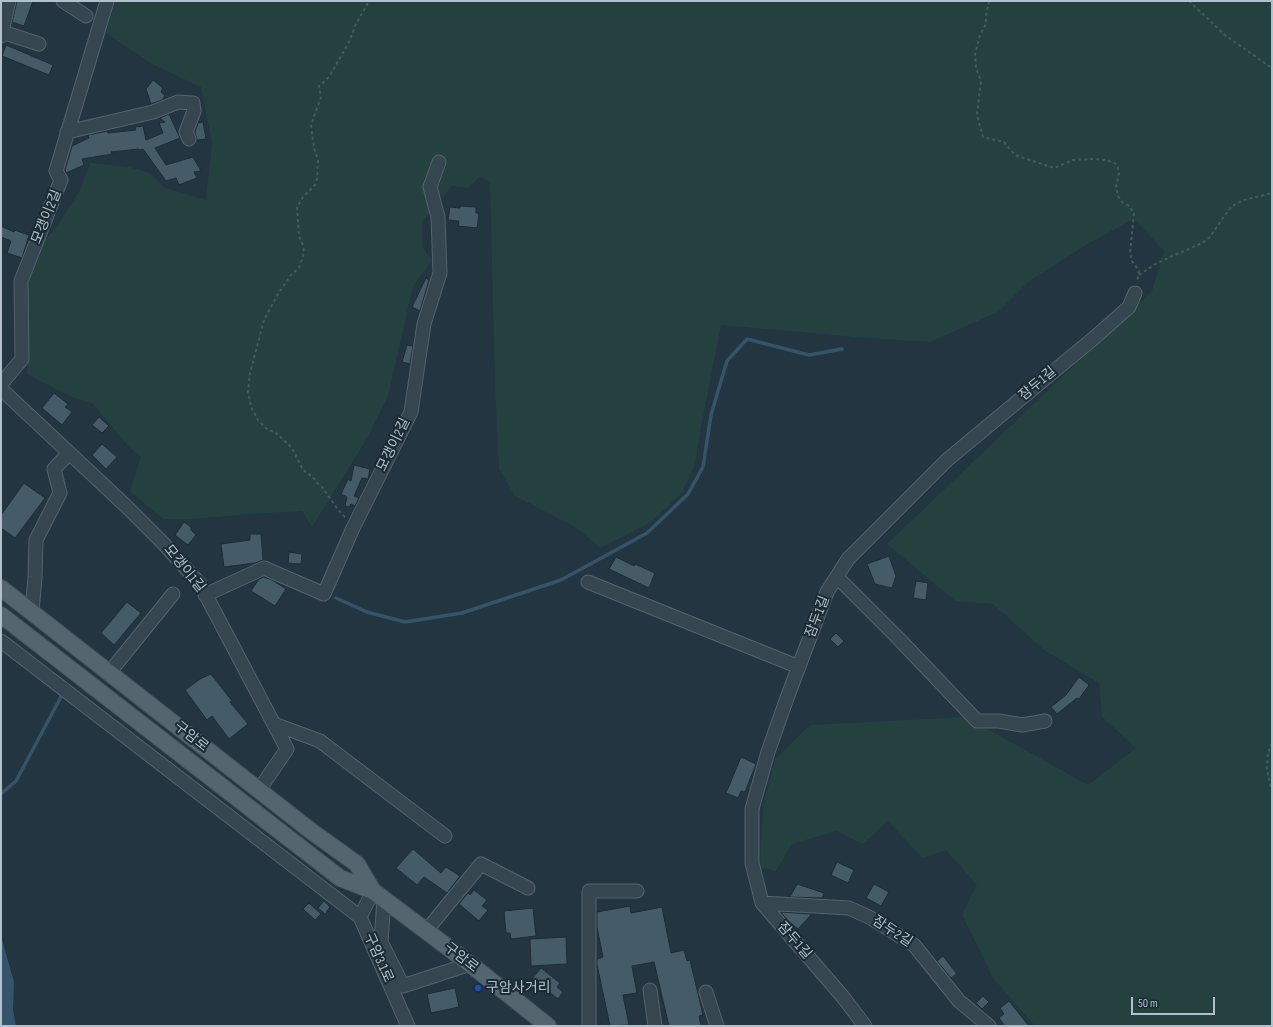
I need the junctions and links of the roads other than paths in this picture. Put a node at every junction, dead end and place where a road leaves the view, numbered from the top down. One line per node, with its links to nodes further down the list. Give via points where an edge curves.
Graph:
1 (9, 1): 5 (street)
2 (62, 1): 4 (street)
3 (107, 1): 7 (street, 모갱이2길)
4 (86, 16)
5 (1, 34): 6 (street)
6 (39, 44)
7 (67, 132): 8 (street, via 153,112 178,102 193,102 194,111 186,132); 11 (street, 모갱이2길, via 56,171 61,180 21,281 22,359)
8 (189, 139)
9 (439, 162): 18 (street, 모갱이2길, via 430,187 438,217 440,273 424,324 411,412 353,528 324,594 264,568)
10 (1135, 293): 14 (street, 잠두1길, via 1129,307 947,460 848,559)
11 (1, 384)
12 (1, 389): 13 (street, 모갱이1길)
13 (69, 453): 18 (street, 모갱이1길, via 163,543 200,584); 19 (street, via 54,468 60,493 36,540)
14 (837, 577): 22 (street, 잠두1길, via 827,592); 24 (street, via 977,721 1022,725)
15 (588, 582): 22 (street)
16 (1, 588): 19 (main road, 구암로)
17 (172, 594): 23 (street)
18 (205, 594): 25 (street, 모갱이1길)
19 (32, 612): 23 (main road, 구암로)
20 (1, 615): 30 (main road, 구암로, via 340,878)
21 (1, 641): 32 (street)
22 (799, 667): 31 (street, 잠두1길, via 768,752 752,809 752,863)
23 (110, 673): 26 (main road, 구암로)
24 (1044, 721)
25 (274, 724): 26 (street, 모갱이1길, via 287,749); 27 (street, via 320,741)
26 (259, 790): 30 (main road, 구암로, via 357,864)
27 (445, 836)
28 (528, 888): 33 (street, via 481,864)
29 (637, 891): 39 (street, via 589,891)
30 (379, 895): 32 (street, 구암3.1로); 33 (main road, 구암로); 34 (street, via 381,942 403,986)
31 (762, 904): 42 (street, 잠두1길, via 843,997); 43 (street, 잠두2길, via 848,908 869,917 914,944 959,1001)
32 (360, 917): 37 (street, 구암3.1로)
33 (426, 931): 34 (main road, 구암로)
34 (470, 964): 38 (main road, 구암로)
35 (650, 990): 40 (street)
36 (706, 992): 41 (street)
37 (408, 1026)
38 (548, 1026)
39 (589, 1026)
40 (655, 1026)
41 (717, 1026)
42 (864, 1026)
43 (989, 1026)

